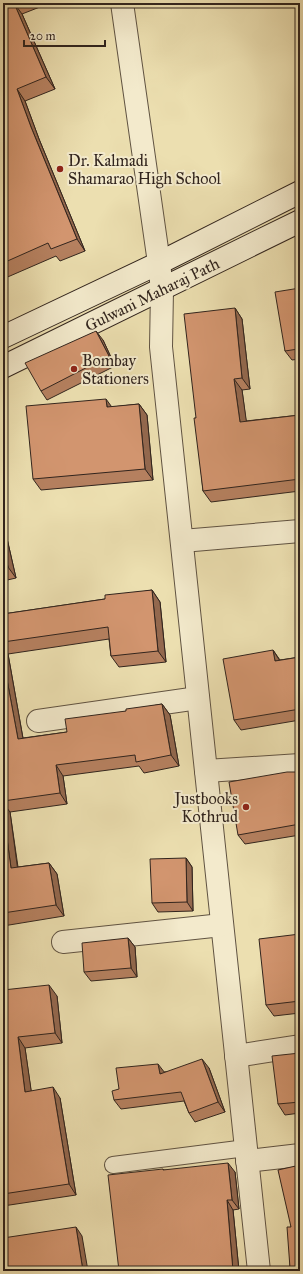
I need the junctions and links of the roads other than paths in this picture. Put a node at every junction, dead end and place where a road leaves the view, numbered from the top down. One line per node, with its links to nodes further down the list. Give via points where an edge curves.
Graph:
1 (122, 3): 4 (street)
2 (300, 192): 4 (street, Gulwani Maharaj Path)
3 (300, 221): 5 (street, Gulwani Maharaj Path)
4 (159, 263): 5 (street); 6 (street, Gulwani Maharaj Path)
5 (162, 290): 7 (street, Gulwani Maharaj Path); 9 (street, via 161,347)
6 (3, 337)
7 (3, 367)
8 (300, 531): 9 (street)
9 (182, 541): 10 (street)
10 (198, 698): 11 (street); 13 (street)
11 (38, 721)
12 (300, 765): 13 (street)
13 (206, 771): 14 (street)
14 (222, 925): 15 (street); 17 (street)
15 (64, 942)
16 (300, 1046): 17 (street)
17 (236, 1056): 18 (street)
18 (246, 1154): 19 (street); 20 (lane); 21 (street)
19 (300, 1155)
20 (113, 1165)
21 (259, 1271)

